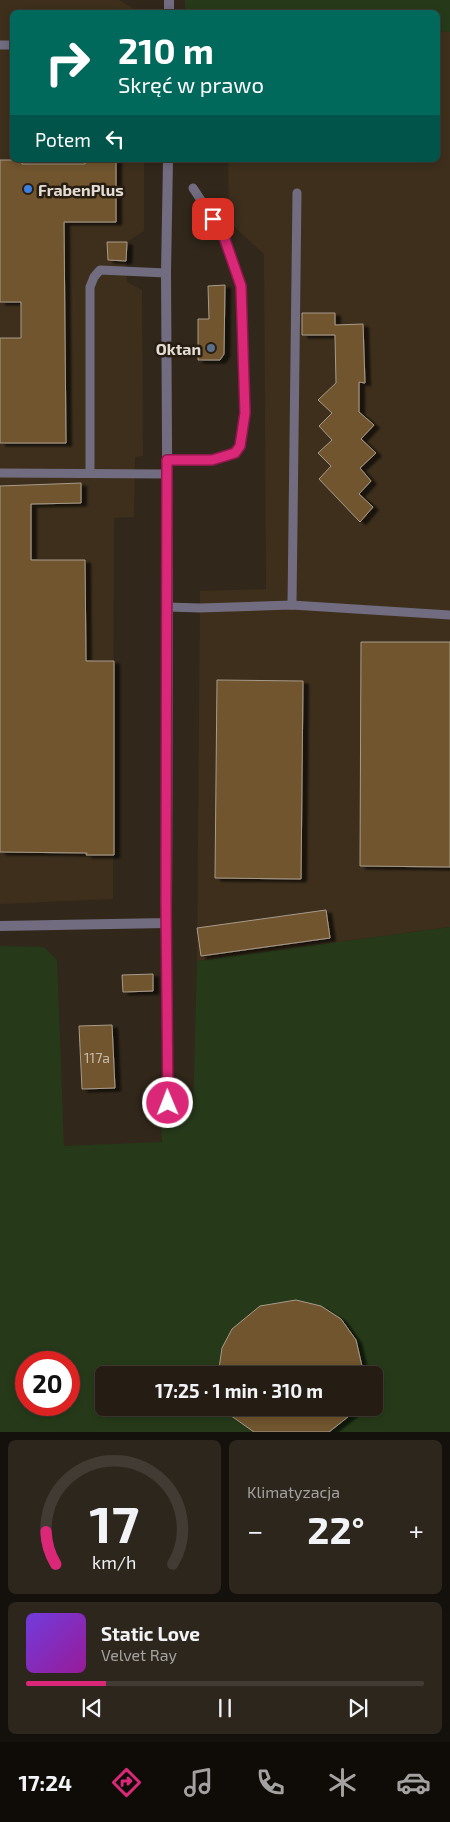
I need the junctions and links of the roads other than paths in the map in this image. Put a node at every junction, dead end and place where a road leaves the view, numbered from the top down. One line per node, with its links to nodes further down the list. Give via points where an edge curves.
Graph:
1 (168, 162): 4 (street)
2 (193, 188): 5 (lane, via 223,234 241,286 245,413 240,446 235,453 212,460)
3 (297, 193): 9 (lane)
4 (166, 273): 5 (street); 7 (lane, via 100,270 90,287)
5 (167, 460): 8 (street)
6 (0, 473): 7 (lane)
7 (90, 473): 8 (lane)
8 (167, 474): 10 (street)
9 (292, 605): 10 (lane); 11 (lane)
10 (168, 607): 12 (street)
11 (450, 615)
12 (167, 923): 13 (street); 14 (lane)
13 (0, 926)
14 (168, 1103)

